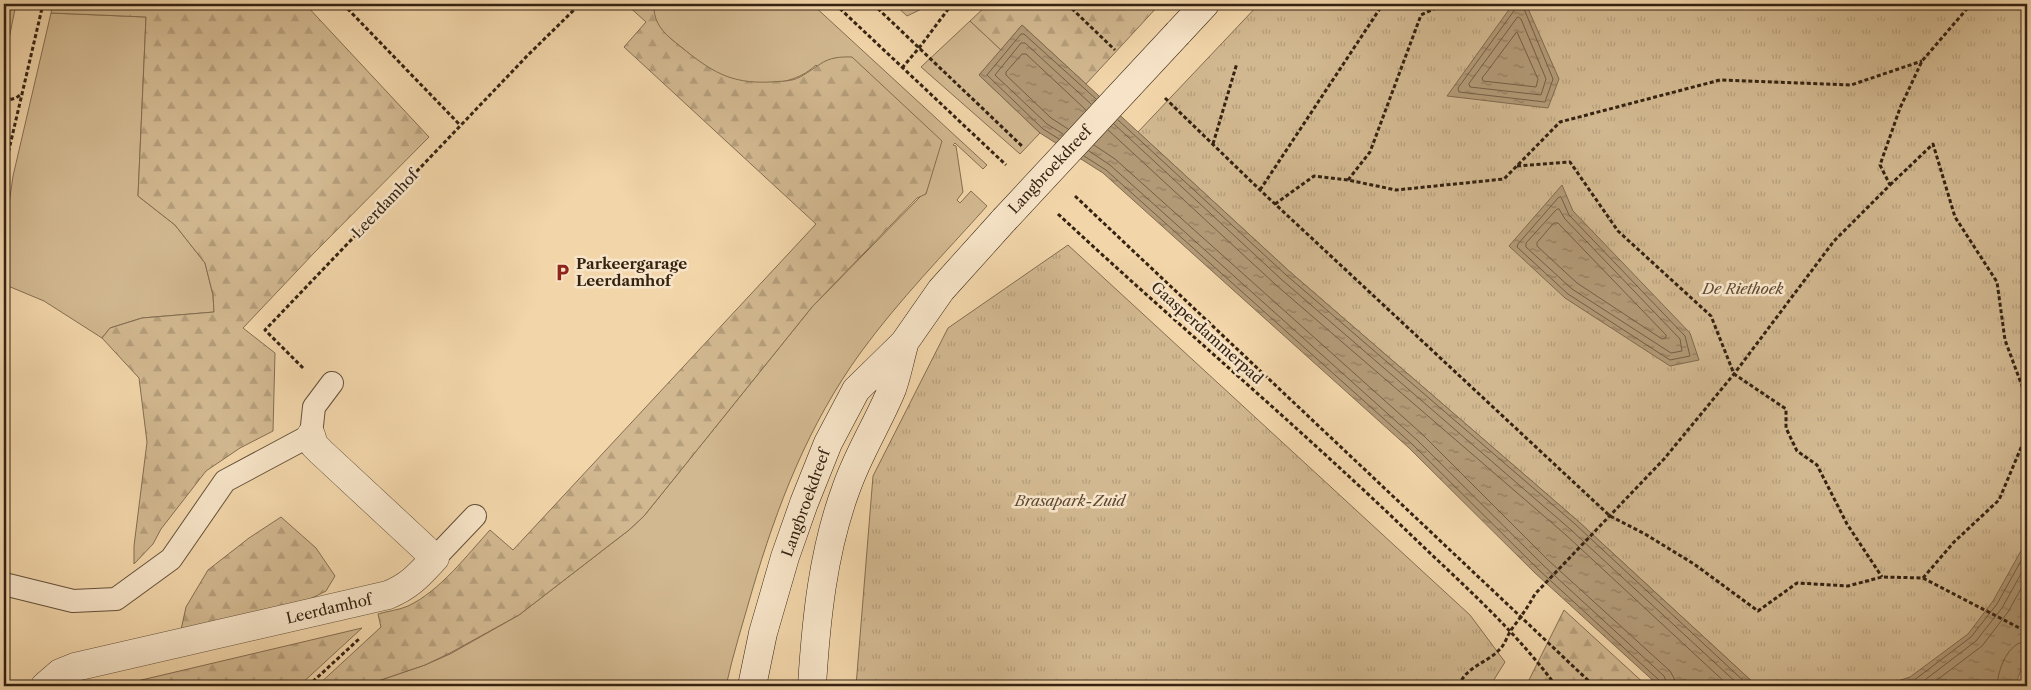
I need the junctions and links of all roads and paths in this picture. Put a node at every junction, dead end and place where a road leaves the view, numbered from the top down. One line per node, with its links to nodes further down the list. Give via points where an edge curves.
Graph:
1 (43, 4): 17 (path)
2 (343, 4): 20 (path)
3 (580, 4): 20 (path, Leerdamhof)
4 (835, 4): 16 (path)
5 (873, 4): 12 (path)
6 (952, 4): 12 (path)
7 (1067, 4): 13 (path)
8 (1206, 4): 32 (main road, Langbroekdreef, bridge, via 940,290)
9 (1384, 4): 28 (path)
10 (1444, 4): 26 (path, via 1421,15 1370,152)
11 (1971, 4): 14 (path)
12 (919, 48): 16 (path); 22 (path)
13 (1115, 50)
14 (1922, 61): 24 (path, via 1851,85 1720,80 1560,122); 27 (path, via 1900,108 1880,165)
15 (1237, 63): 21 (path)
16 (902, 68): 23 (path)
17 (23, 93): 19 (path); 25 (path)
18 (1164, 97): 21 (path)
19 (4, 101)
20 (460, 125): 34 (path, Leerdamhof, via 265,330)
21 (1213, 144): 28 (path)
22 (1028, 151)
23 (1007, 166)
24 (1516, 166): 26 (path, via 1504,179 1396,190); 33 (path, via 1570,162 1618,230 1711,316)
25 (4, 171)
26 (1348, 180): 30 (path, via 1314,176)
27 (1890, 185): 33 (path, via 1834,241); 36 (path, via 1933,144 1955,217 1997,282 2005,340)
28 (1260, 190): 30 (path)
29 (1071, 192): 44 (path)
30 (1275, 204): 39 (path)
31 (1056, 212): 45 (path, Gaasperdammerpad, via 1379,504)
32 (904, 343): 50 (main road, Langbroekdreef, via 856,390 828,443 785,557); 51 (main road, Langbroekdreef, via 892,388 846,488 838,515 822,593)
33 (1734, 374): 39 (path, via 1664,459); 41 (path, via 1786,409 1786,428 1797,451 1817,465 1847,524)
34 (328, 386): 37 (lane, via 314,407)
35 (2027, 391): 36 (path)
36 (2025, 395): 42 (path, via 2023,443 1999,500 1954,542)
37 (311, 435): 40 (main road, via 321,452); 43 (lane, via 225,481 170,559 116,599 72,601)
38 (475, 516): 40 (lane)
39 (1610, 516): 41 (path, via 1694,564 1758,611 1797,583 1848,586); 44 (path, via 1535,594)
40 (435, 558): 48 (main road, Leerdamhof, via 404,589 388,595 74,667 60,673)
41 (1882, 577): 42 (path)
42 (1923, 578): 46 (path)
43 (4, 584)
44 (1522, 618): 45 (path); 54 (path)
45 (1511, 631): 52 (path, via 1500,650 1471,670); 53 (path, Gaasperdammerpad)
46 (2027, 632)
47 (364, 635): 49 (path)
48 (45, 686)
49 (308, 686)
50 (752, 686)
51 (812, 686)
52 (1459, 686)
53 (1556, 686)
54 (1594, 686)

